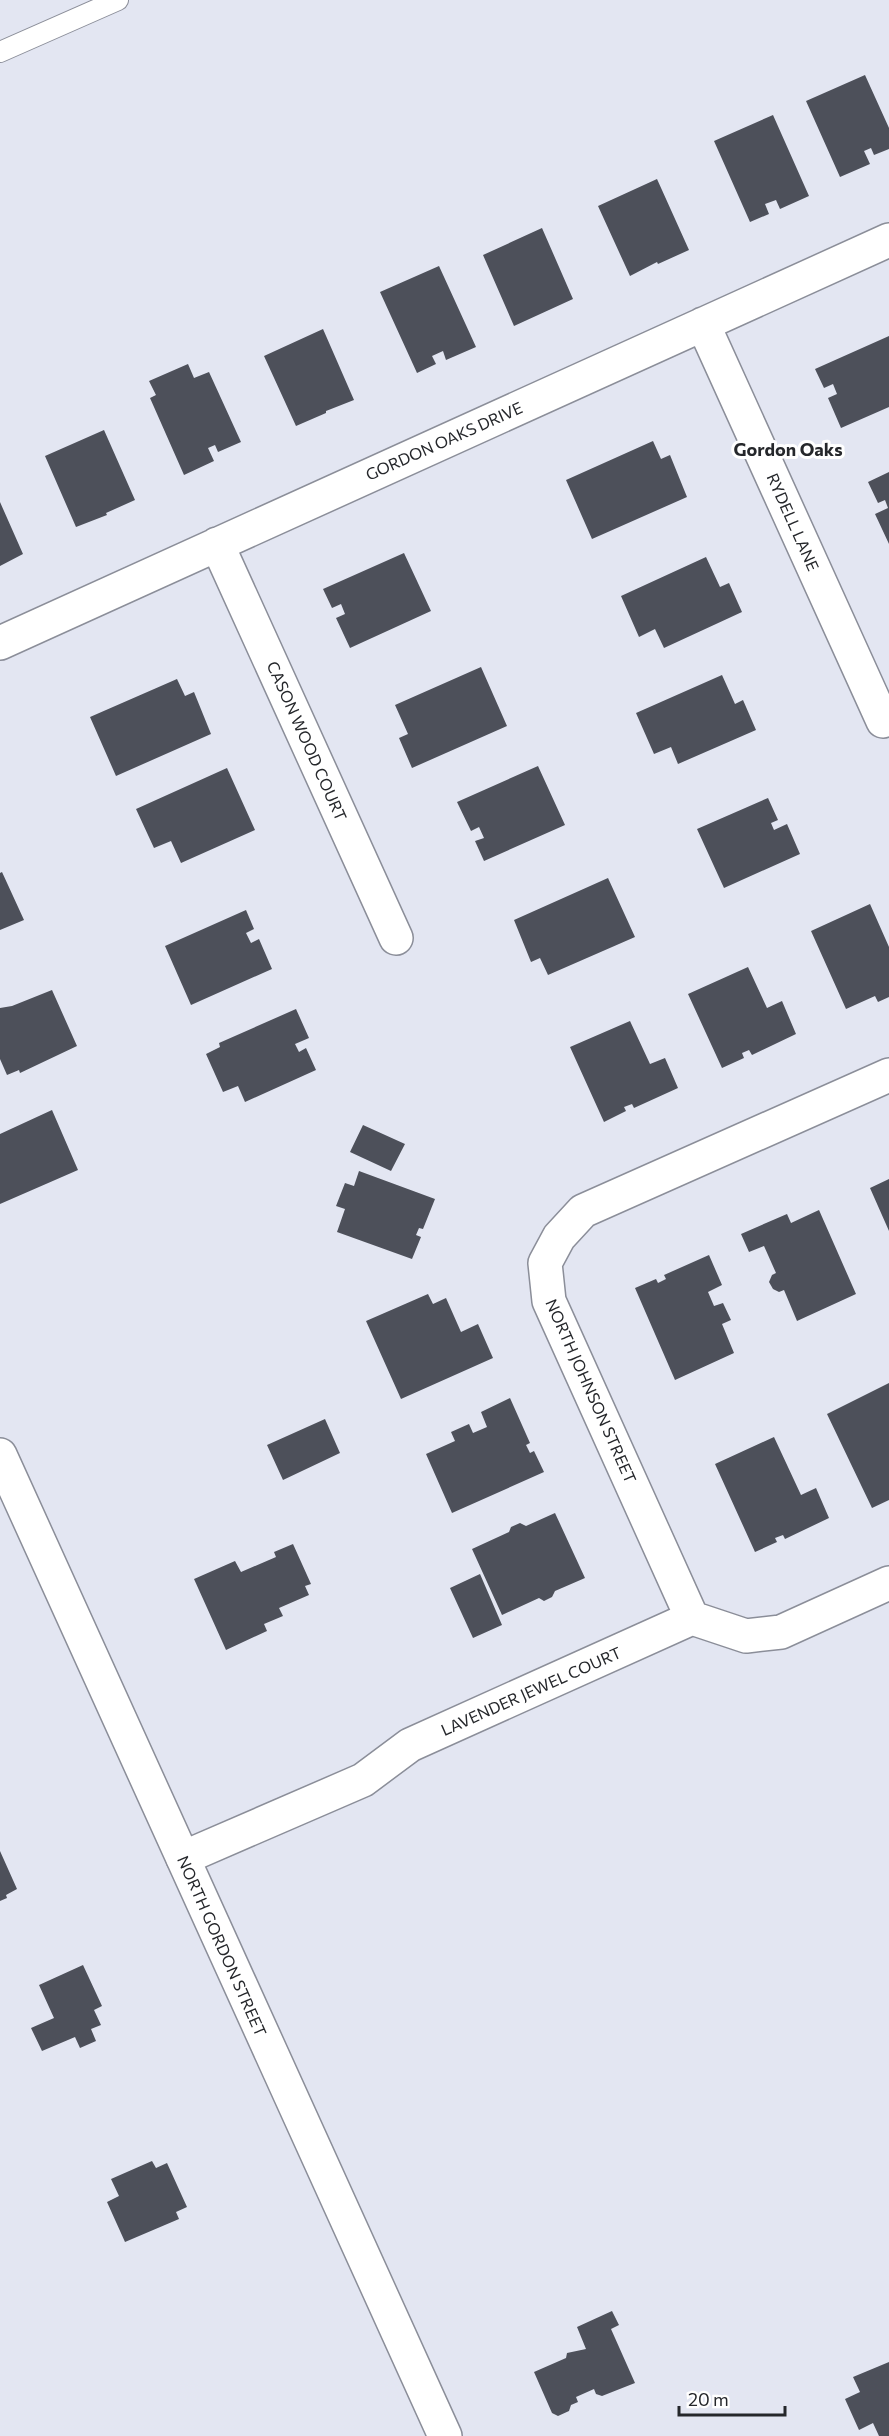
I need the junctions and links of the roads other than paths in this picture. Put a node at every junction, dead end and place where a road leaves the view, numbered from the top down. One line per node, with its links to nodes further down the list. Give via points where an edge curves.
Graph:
1 (118, 0): 2 (lane)
2 (0, 52)
3 (889, 240): 4 (street, GORDON OAKS DRIVE)
4 (703, 324): 5 (street, GORDON OAKS DRIVE); 7 (street, RYDELL LANE)
5 (217, 544): 6 (street, GORDON OAKS DRIVE); 8 (street, CASON WOOD COURT)
6 (0, 643)
7 (883, 721)
8 (396, 938)
9 (889, 1075): 12 (street, NORTH JOHNSON STREET, via 583,1211 559,1237 545,1263 549,1301)
10 (0, 1455): 13 (street, NORTH GORDON STREET)
11 (889, 1583): 12 (street, via 781,1632 746,1636)
12 (692, 1618): 13 (street, LAVENDER JEWEL COURT, via 410,1745 363,1780)
13 (183, 1858): 14 (street, NORTH GORDON STREET)
14 (446, 2436)

